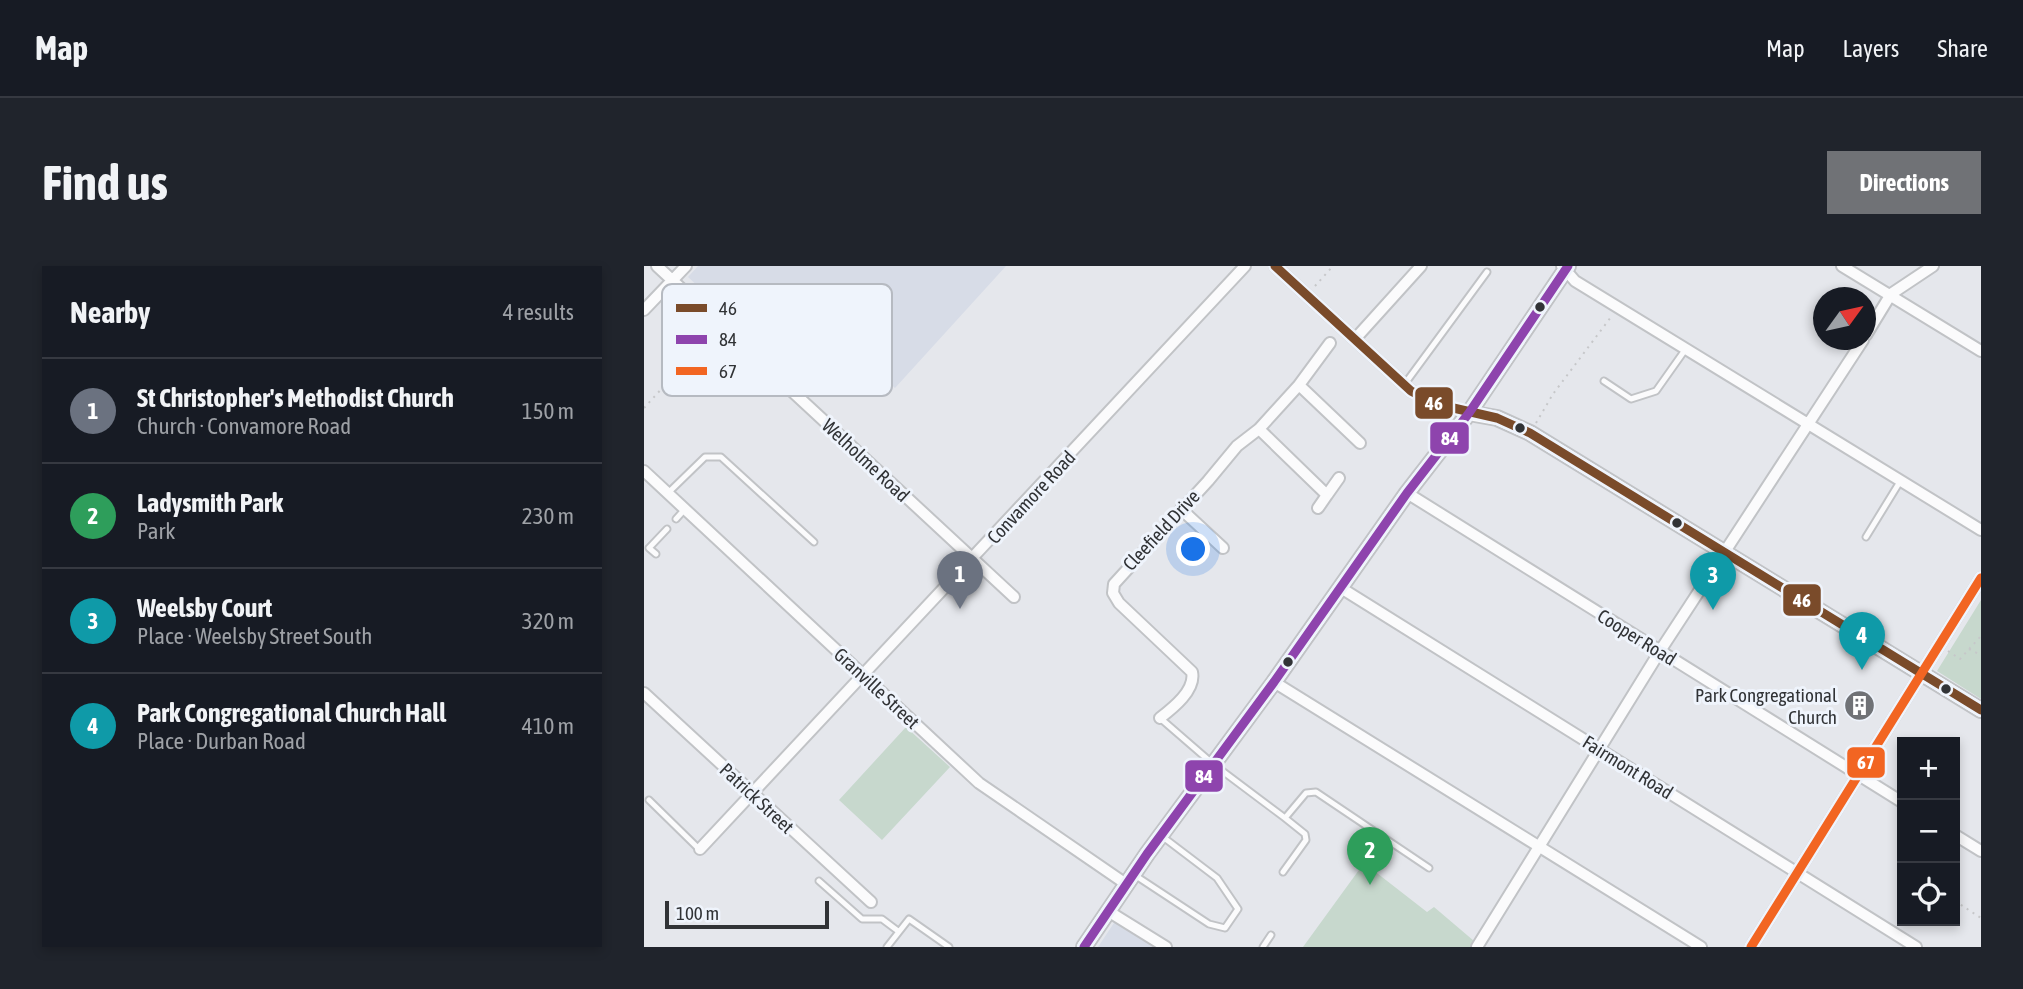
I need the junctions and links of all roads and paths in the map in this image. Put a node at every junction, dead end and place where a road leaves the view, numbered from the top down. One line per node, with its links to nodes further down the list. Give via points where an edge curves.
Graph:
1 (657, 266): 11 (street, Welholme Road)
2 (686, 266): 11 (street)
3 (1245, 266): 53 (street, Convamore Road)
4 (1275, 266): 15 (street)
5 (1333, 266): 15 (path)
6 (1421, 266): 20 (street)
7 (1842, 266): 16 (street)
8 (1933, 266): 16 (street)
9 (1565, 268): 17 (street, via 1571,278); 31 (street)
10 (1487, 272): 27 (lane)
11 (673, 281): 12 (street); 13 (street, Welholme Road)
12 (670, 284)
13 (676, 284)
14 (662, 292): 18 (street)
15 (1307, 294): 20 (street)
16 (1891, 294): 19 (street); 24 (street)
17 (1618, 307): 22 (street); 34 (path)
18 (644, 310)
19 (1876, 319)
20 (1355, 339): 27 (street)
21 (1330, 343): 26 (street, Cleefield Drive)
22 (1685, 350): 25 (lane, via 1656,391 1631,399); 32 (street)
23 (1857, 350): 32 (street)
24 (1981, 351)
25 (1604, 381)
26 (1299, 385): 33 (street, Cleefield Drive); 35 (street)
27 (1404, 385): 31 (street, via 1436,404)
28 (662, 388): 30 (path)
29 (798, 396): 53 (street, Welholme Road)
30 (644, 408)
31 (1469, 413): 34 (street, via 1497,418); 39 (street)
32 (1810, 424): 38 (street); 51 (street)
33 (1259, 429): 41 (street); 44 (street, Cleefield Drive, via 1237,446)
34 (1530, 433): 51 (street)
35 (1360, 443)
36 (644, 471): 40 (street, Granville Street)
37 (1339, 478): 41 (street)
38 (1901, 480): 47 (street); 48 (lane)
39 (1406, 493): 55 (street); 60 (street, Cooper Road)
40 (668, 494): 43 (street, Granville Street); 49 (lane, via 705,457 721,457)
41 (1327, 495): 42 (street)
42 (1318, 508)
43 (685, 509): 45 (lane); 63 (street, Granville Street)
44 (1181, 509): 50 (street); 67 (street, Cleefield Drive, via 1117,577 1113,593 1192,672 1190,687)
45 (676, 519)
46 (667, 529): 52 (lane, via 649,548)
47 (1981, 530)
48 (1866, 537)
49 (814, 542)
50 (1223, 548)
51 (1724, 553): 60 (street); 62 (street)
52 (656, 554)
53 (974, 559): 56 (street, Welholme Road); 63 (street, Convamore Road)
54 (1981, 578): 58 (street)
55 (1340, 587): 64 (street); 68 (street, Fairmont Road)
56 (1014, 597)
57 (1981, 636): 59 (path)
58 (1939, 645): 59 (path, via 1960,659); 62 (street)
59 (1968, 649): 61 (path)
60 (1660, 650): 68 (street); 70 (street, Cooper Road)
61 (1981, 655)
62 (1920, 672): 66 (street); 70 (street)
63 (862, 674): 71 (street, Convamore Road); 83 (street, Granville Street, via 979,783)
64 (1275, 682): 69 (street); 77 (street)
65 (644, 692): 71 (street, Patrick Street)
66 (1981, 710)
67 (1160, 718): 69 (lane)
68 (1601, 749): 77 (street); 82 (street, Fairmont Road)
69 (1213, 764): 74 (lane); 75 (street)
70 (1859, 775): 73 (street, Cooper Road); 82 (street)
71 (752, 794): 78 (street, Convamore Road); 85 (street, Patrick Street)
72 (649, 800): 78 (lane)
73 (1899, 800)
74 (1285, 818): 80 (lane, via 1306,793 1316,792); 81 (lane, via 1306,840)
75 (1161, 835): 83 (street); 83 (lane, via 1217,878 1237,909 1225,928 1209,924)
76 (1960, 838): 79 (street)
77 (1539, 847): 91 (street); 97 (street)
78 (700, 849)
79 (1981, 851)
80 (1429, 868)
81 (1283, 872)
82 (1797, 873): 98 (street); 99 (street, Fairmont Road)
83 (1129, 879): 87 (street)
84 (820, 881): 89 (lane, via 862,919 882,919)
85 (871, 902)
86 (1960, 904): 88 (path)
87 (1108, 911): 94 (street); 95 (street)
88 (1981, 918)
89 (898, 931): 92 (lane); 93 (lane, via 906,920 913,920)
90 (1271, 935): 96 (lane)
91 (1479, 946)
92 (887, 947)
93 (950, 947)
94 (1084, 947)
95 (1166, 947)
96 (1263, 947)
97 (1701, 947)
98 (1751, 947)
99 (1916, 947)

